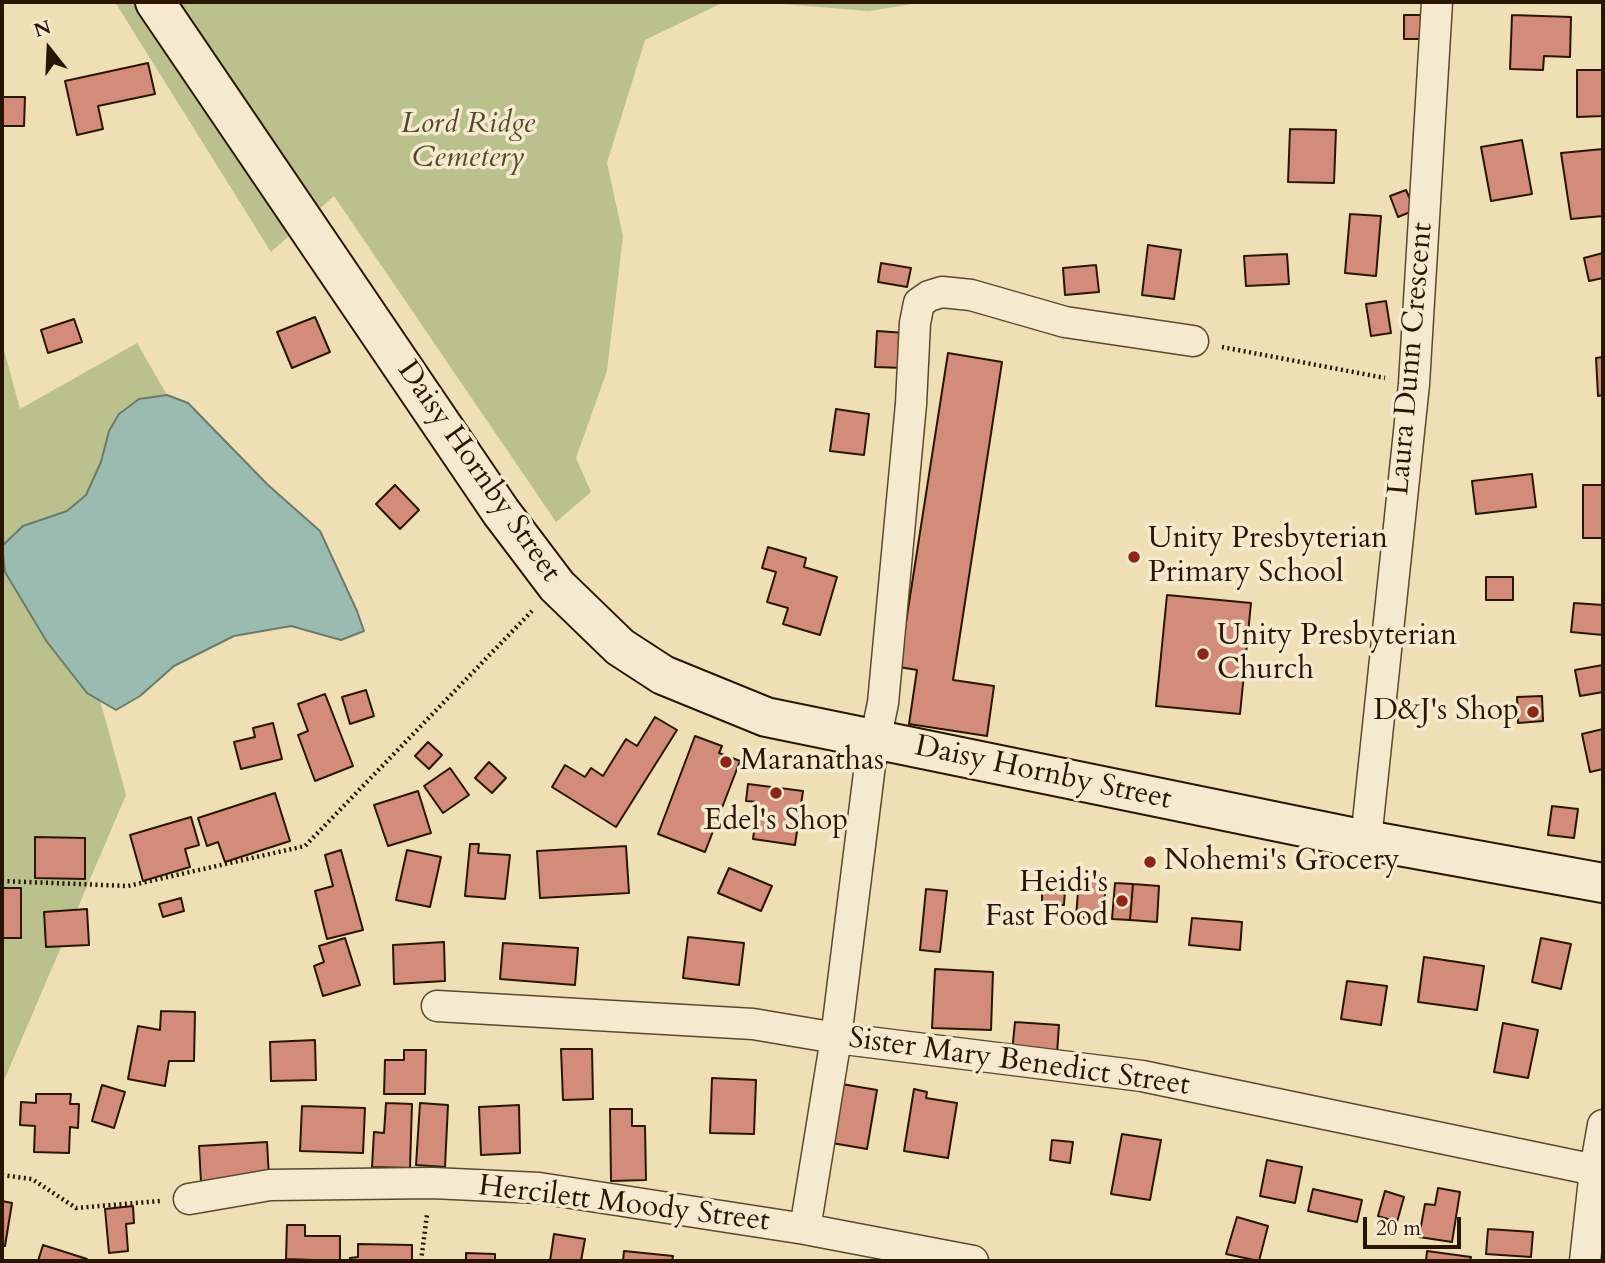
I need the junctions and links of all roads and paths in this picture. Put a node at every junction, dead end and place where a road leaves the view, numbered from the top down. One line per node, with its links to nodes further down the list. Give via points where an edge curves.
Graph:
1 (155, 2): 5 (street, Daisy Hornby Street, via 501,512)
2 (1437, 2): 4 (street, Laura Dunn Crescent)
3 (1193, 341): 4 (path); 6 (street, via 1065,322 971,295 942,292 919,303 883,703)
4 (1414, 384): 7 (street, Laura Dunn Crescent)
5 (557, 586): 6 (street, Daisy Hornby Street, via 621,646 663,675 766,717); 8 (path, via 305,846 128,886)
6 (874, 739): 7 (street, Daisy Hornby Street); 11 (street)
7 (1366, 840): 9 (street, Daisy Hornby Street)
8 (2, 881)
9 (1603, 883)
10 (437, 1006): 11 (street, Sister Mary Benedict Street, via 752,1024)
11 (836, 1038): 13 (street, Sister Mary Benedict Street, via 1142,1076); 17 (street)
12 (1603, 1125): 13 (street)
13 (1595, 1170): 20 (street)
14 (2, 1175): 16 (path, via 32,1178 76,1208)
15 (432, 1183): 16 (street, Hercilett Moody Street, via 270,1185); 17 (street, Hercilett Moody Street, via 539,1188); 18 (path)
16 (189, 1199)
17 (805, 1229): 19 (street, Hercilett Moody Street)
18 (421, 1261)
19 (973, 1261)
20 (1585, 1261)

